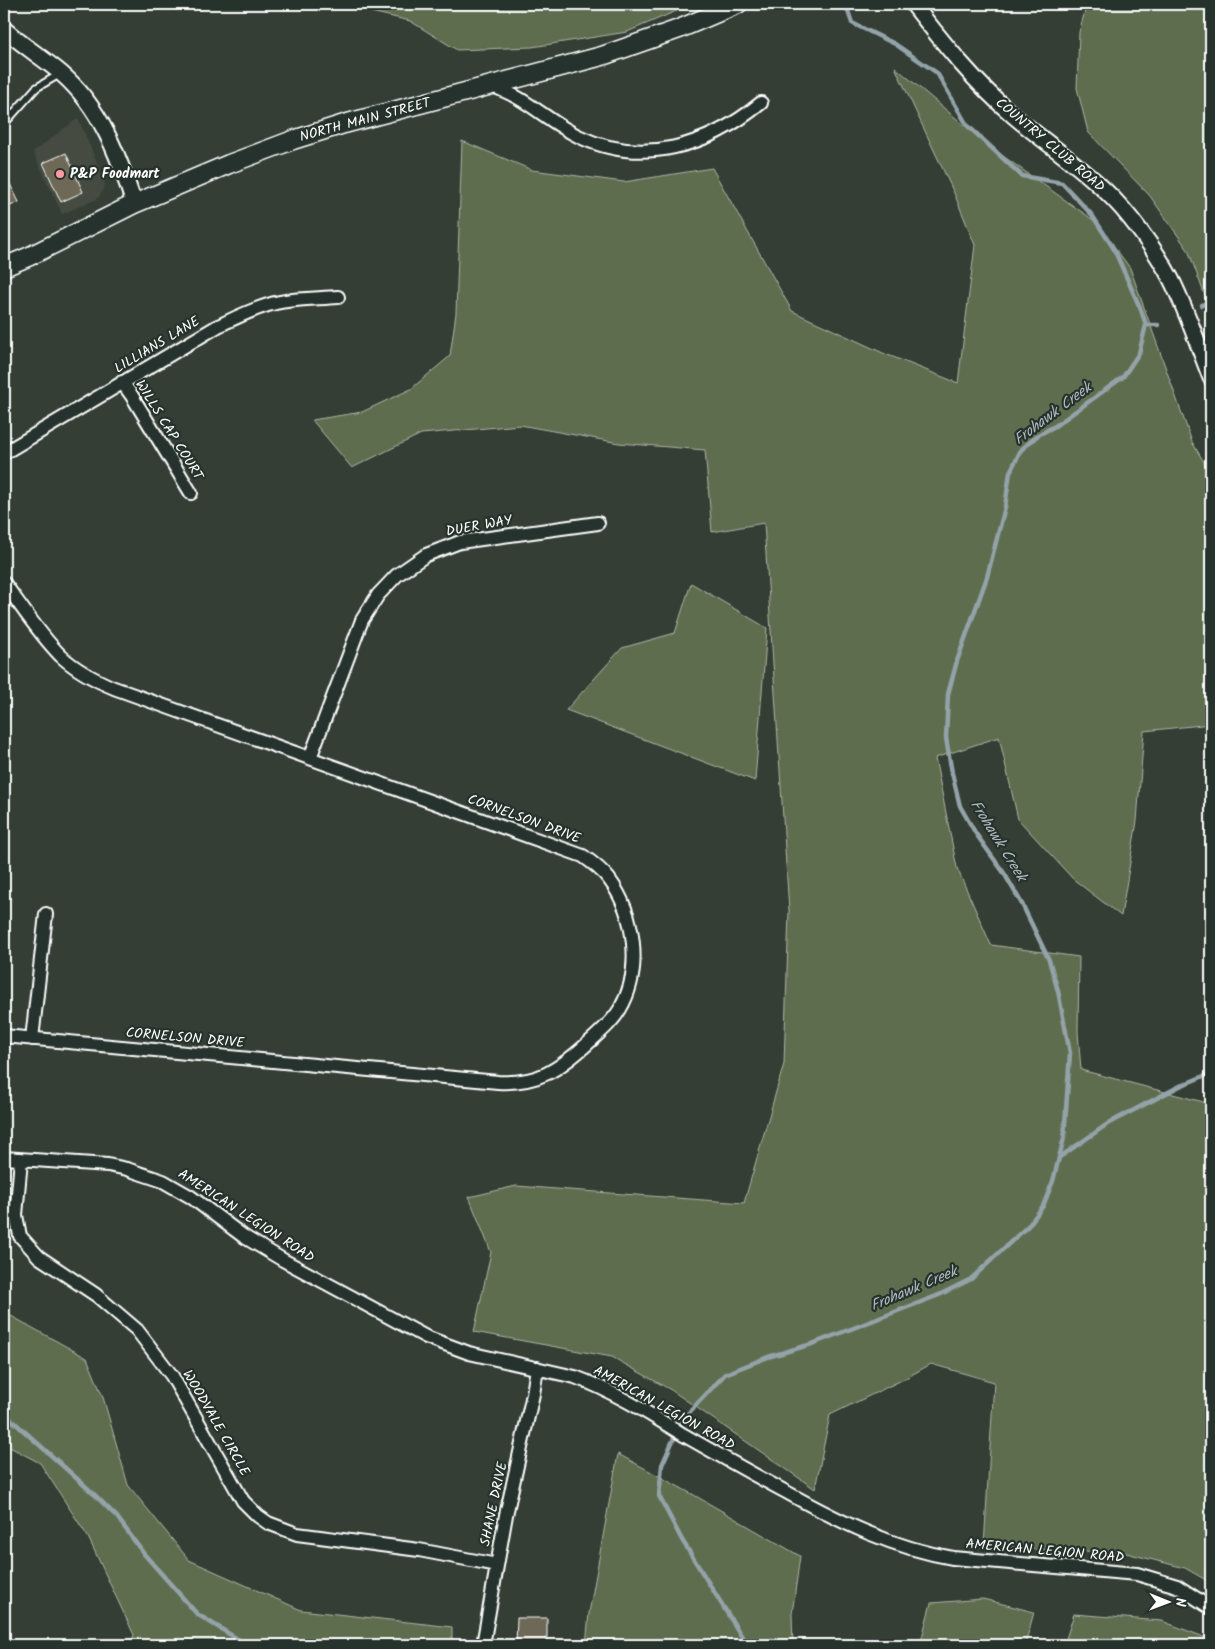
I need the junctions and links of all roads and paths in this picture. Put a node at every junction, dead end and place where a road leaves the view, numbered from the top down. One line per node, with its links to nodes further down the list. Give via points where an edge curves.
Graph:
1 (738, 4): 5 (main road, NORTH MAIN STREET, via 679,30 611,53)
2 (913, 4): 11 (street, COUNTRY CLUB ROAD, via 988,93 1088,174 1131,219 1171,279)
3 (4, 29): 4 (street)
4 (61, 73): 7 (lane, via 36,88); 8 (street, via 98,116)
5 (493, 86): 6 (street, via 522,100 580,137 611,147 641,151 670,149 699,141); 8 (main road, NORTH MAIN STREET, via 293,140)
6 (762, 104)
7 (4, 124)
8 (134, 204): 9 (main road, NORTH MAIN STREET)
9 (4, 267)
10 (338, 297): 13 (street, LILLIANS LANE, via 288,301 247,312)
11 (1205, 345): 12 (street, COUNTRY CLUB ROAD)
12 (1211, 378)
13 (122, 382): 14 (street, LILLIANS LANE); 15 (street, WILLS CAP COURT)
14 (4, 453)
15 (191, 493)
16 (598, 523): 18 (street, DUER WAY, via 460,542 426,555 397,575 378,595 362,620)
17 (4, 583): 18 (street, CORNELSON DRIVE, via 62,656 96,680)
18 (310, 758): 21 (street, CORNELSON DRIVE, via 573,851 595,864 618,893 628,916 632,939 634,961 628,994 610,1022 557,1069 535,1079 511,1082)
19 (46, 914): 21 (street)
20 (4, 1036): 21 (street, CORNELSON DRIVE)
21 (32, 1039)
22 (4, 1158): 23 (street, AMERICAN LEGION ROAD)
23 (21, 1160): 24 (street, AMERICAN LEGION ROAD, via 108,1165 163,1181 283,1260 426,1337 469,1354); 25 (street, WOODVALE CIRCLE, via 16,1215 20,1236 39,1257 96,1295 137,1330 172,1376 243,1501 258,1516 297,1534 419,1550)
24 (537, 1368): 25 (street, SHANE DRIVE); 26 (street, AMERICAN LEGION ROAD, via 584,1380 612,1393 825,1514 887,1542 953,1558 1136,1574 1177,1586)
25 (497, 1565): 27 (street, SHANE DRIVE)
26 (1211, 1608)
27 (483, 1645)

